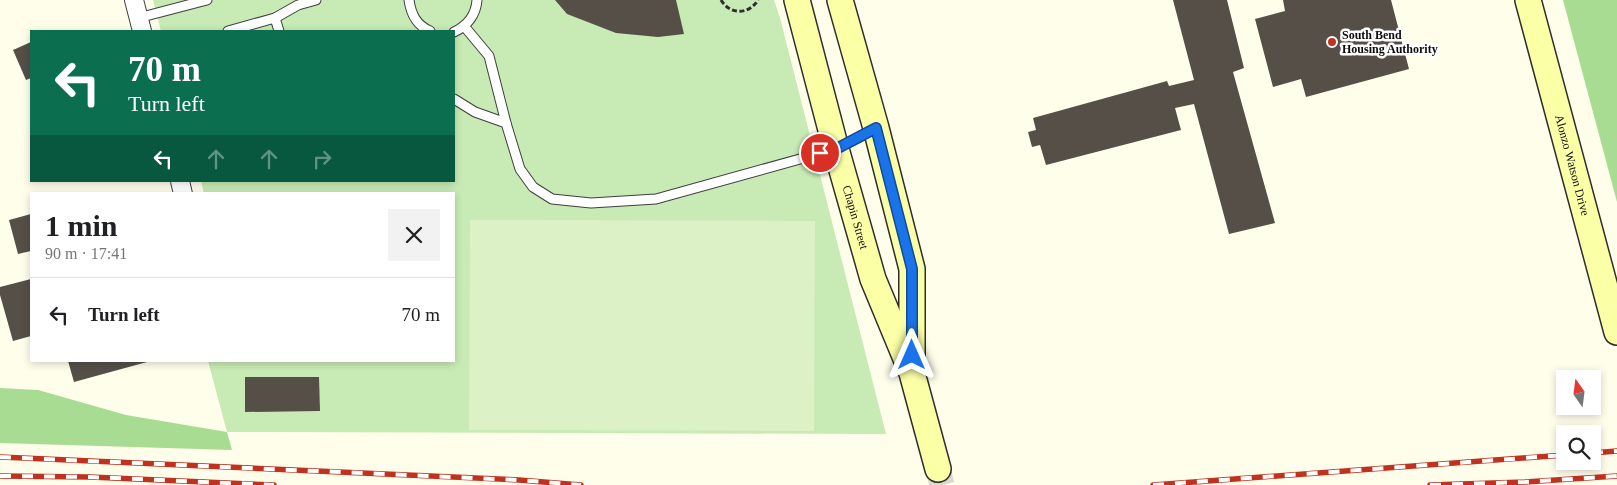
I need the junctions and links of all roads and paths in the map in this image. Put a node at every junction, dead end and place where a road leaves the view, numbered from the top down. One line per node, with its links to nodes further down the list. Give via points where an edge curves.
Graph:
1 (134, 0): 13 (street)
2 (207, 0): 13 (lane)
3 (316, 0): 11 (lane)
4 (409, 0): 17 (lane, via 416,21)
5 (477, 0): 14 (lane, via 472,18)
6 (721, 0): 7 (path, via 731,10 739,12)
7 (758, 0)
8 (797, 0): 22 (main road, Chapin Street)
9 (840, 0): 21 (main road, Chapin Street)
10 (1528, 0): 23 (main road, Alonzo Watson Drive)
11 (294, 2): 12 (lane)
12 (276, 18): 15 (lane); 16 (lane)
13 (140, 25)
14 (464, 26): 18 (lane); 20 (lane, via 489,56)
15 (232, 30)
16 (279, 30)
17 (428, 30)
18 (455, 31)
19 (455, 100): 20 (lane, via 476,112)
20 (506, 123): 22 (lane, via 520,169 533,187 552,199 591,203 656,199)
21 (876, 128): 22 (lane); 24 (main road, Chapin Street, via 912,269)
22 (836, 149): 24 (main road, Chapin Street, via 873,279)
23 (1617, 332)
24 (912, 373): 25 (main road, Chapin Street)
25 (938, 469)

